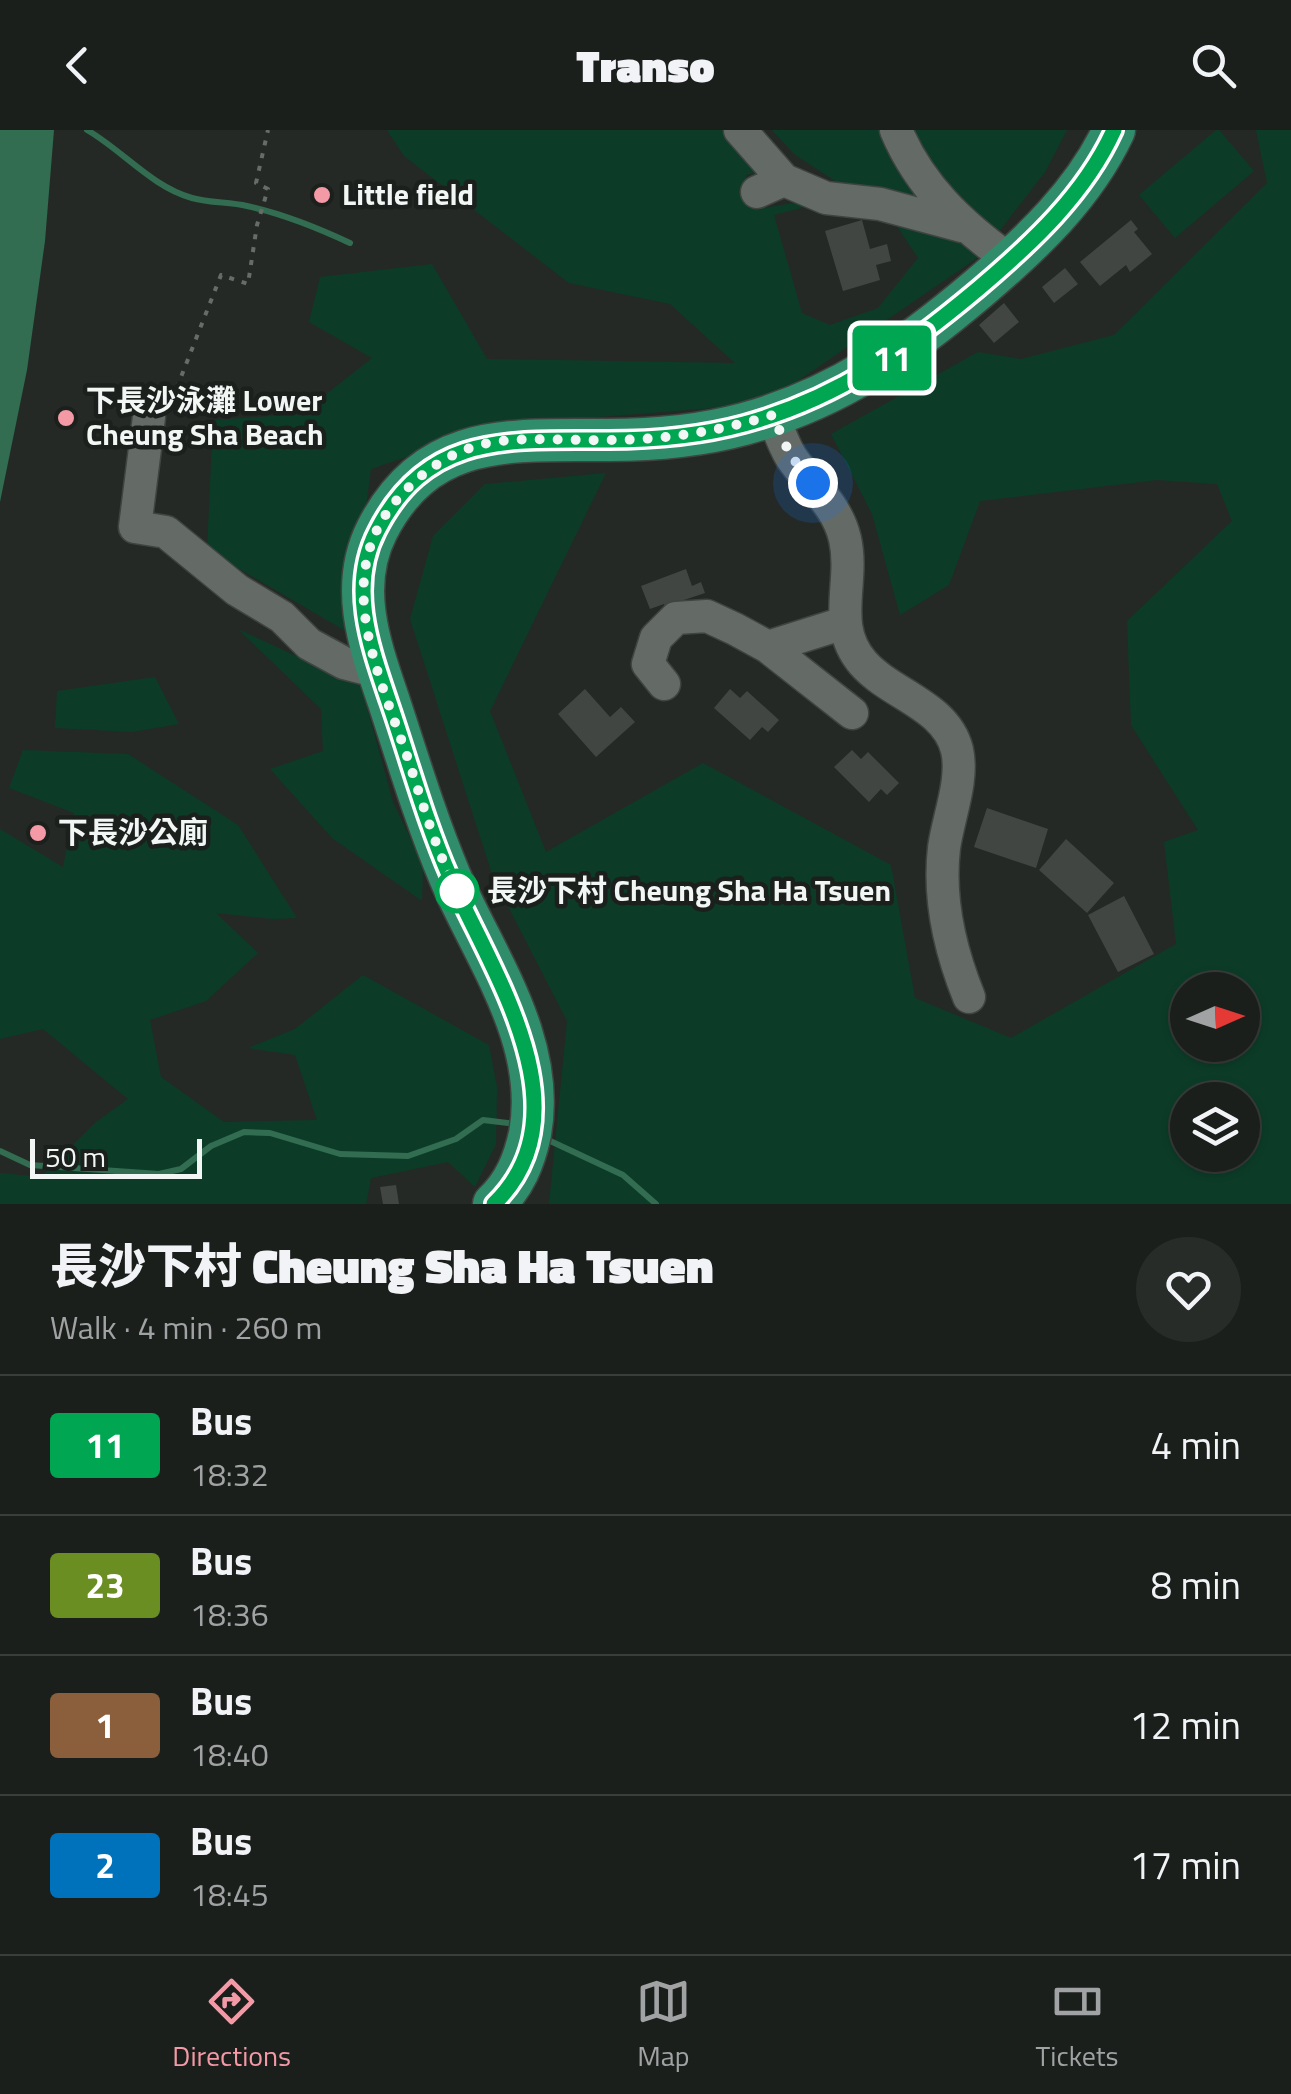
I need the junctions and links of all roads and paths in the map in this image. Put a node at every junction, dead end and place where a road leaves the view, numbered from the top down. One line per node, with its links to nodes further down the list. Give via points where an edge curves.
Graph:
1 (268, 130): 8 (path, via 256,183 268,189 248,284 221,275 169,407 160,420)
2 (740, 130): 5 (street, via 771,186)
3 (896, 130): 5 (street, via 909,160)
4 (1114, 130): 6 (main road, via 1081,186)
5 (962, 226): 6 (street)
6 (1010, 261): 7 (main road, via 875,369)
7 (773, 415): 9 (street, via 790,455 827,498 844,535); 11 (main road, via 680,436 498,442 438,464 395,502 370,548 362,598)
8 (149, 417): 11 (street, via 135,527 166,532 309,644)
9 (844, 623): 10 (street); 14 (street, via 864,664 936,716 957,752 942,882 950,941)
10 (768, 647): 12 (street, via 707,616 676,618 656,638 648,664); 13 (street)
11 (379, 672): 15 (main road, via 440,852 523,1036 534,1077 520,1170)
12 (664, 684)
13 (852, 714)
14 (968, 998)
15 (494, 1204)

